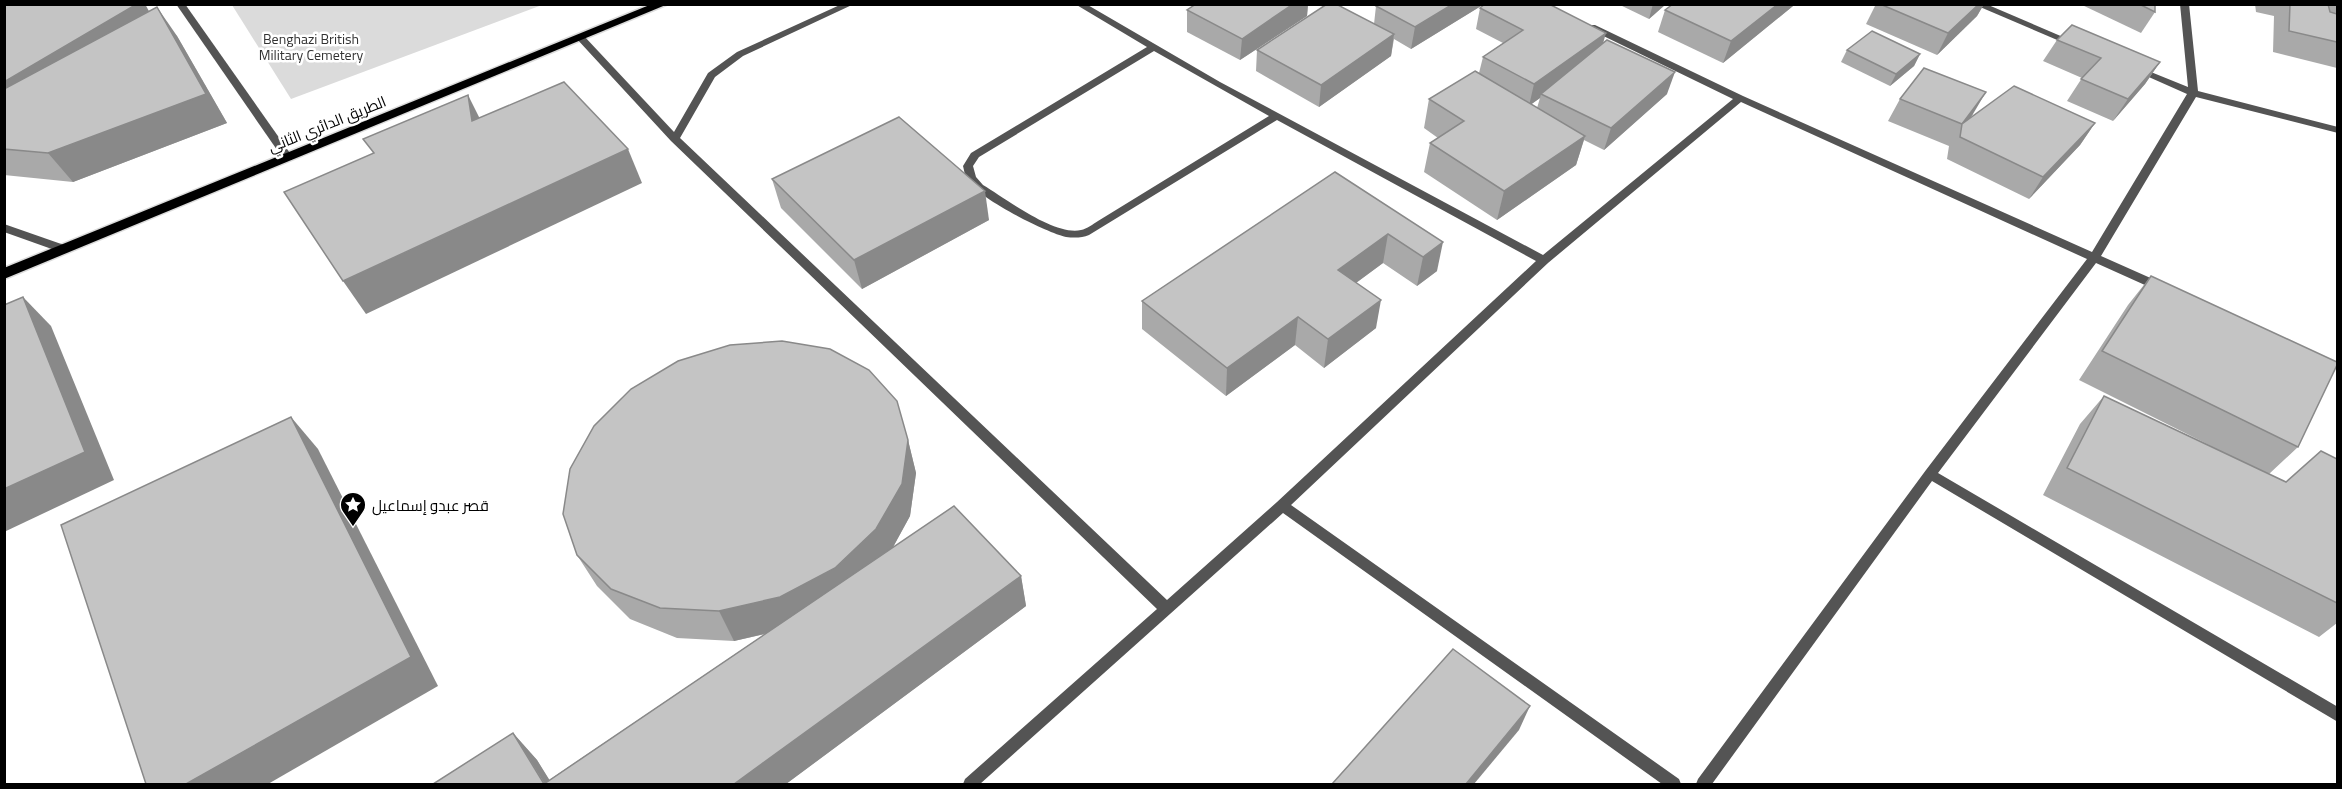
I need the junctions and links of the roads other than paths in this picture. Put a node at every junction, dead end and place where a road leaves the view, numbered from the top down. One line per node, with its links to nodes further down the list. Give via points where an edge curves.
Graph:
1 (180, 4): 17 (street)
2 (663, 4): 8 (main road, الطريق الدائري الثاني)
3 (850, 4): 16 (street, via 740,54 711,75)
4 (1079, 4): 9 (street)
5 (1977, 4): 10 (street)
6 (2184, 4): 12 (street)
7 (1586, 24): 13 (street)
8 (581, 38): 16 (street); 17 (main road, الطريق الدائري الثاني)
9 (1154, 47): 14 (street); 14 (street, via 975,155 968,166 971,178 979,187 1044,224 1064,234 1082,234)
10 (2083, 48)
11 (2126, 66): 12 (street)
12 (2193, 93): 15 (street); 20 (street)
13 (1740, 98): 20 (street); 21 (street)
14 (1278, 116): 21 (street)
15 (2337, 130)
16 (675, 139): 26 (street)
17 (288, 158): 19 (main road, الطريق الدائري الثاني)
18 (4, 228): 19 (street)
19 (63, 249): 22 (main road, الطريق الدائري الثاني)
20 (2095, 256): 23 (street); 24 (street)
21 (1544, 260): 25 (street)
22 (4, 274)
23 (2169, 291)
24 (1930, 474): 27 (street); 30 (street)
25 (1282, 506): 26 (street); 29 (street)
26 (1167, 609): 28 (street)
27 (2337, 715)
28 (970, 784)
29 (1674, 784)
30 (1702, 784)

